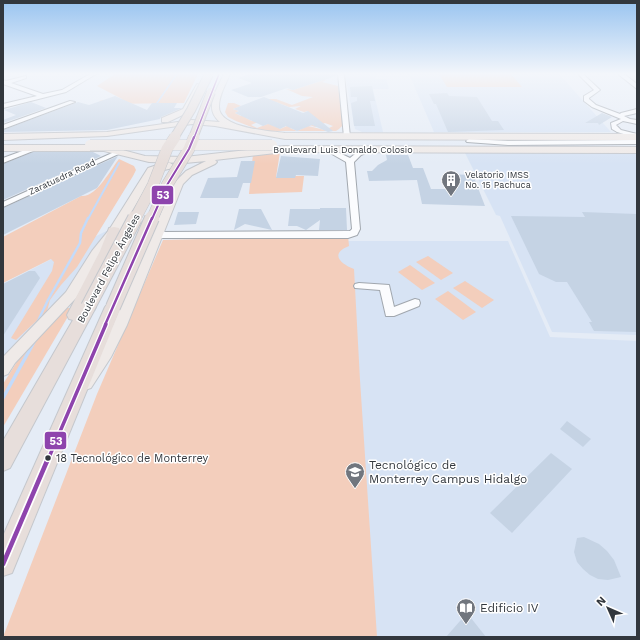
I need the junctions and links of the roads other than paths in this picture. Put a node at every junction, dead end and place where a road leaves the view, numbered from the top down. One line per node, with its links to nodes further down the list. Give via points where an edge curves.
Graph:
1 (67, 104): 15 (street)
2 (189, 104): 10 (main road)
3 (194, 104): 50 (highway, Boulevard Felipe Ángeles, bridge, via 167,149 153,185)
4 (207, 104): 52 (highway, Boulevard Felipe Ángeles, bridge, via 189,149 167,185)
5 (216, 104): 9 (main road)
6 (344, 104): 21 (street)
7 (591, 104): 13 (street)
8 (598, 104): 13 (street)
9 (216, 107): 10 (main road, via 211,115 204,117 184,116); 17 (main road, via 216,114)
10 (186, 110): 16 (main road)
11 (637, 111): 13 (street)
12 (637, 115): 13 (street)
13 (623, 116): 14 (street); 18 (street, via 613,124)
14 (634, 122)
15 (3, 127)
16 (147, 127): 17 (main road, Boulevard Luis Donaldo Colosio, via 192,122); 19 (main road); 36 (main road, via 123,137 119,144)
17 (236, 128): 20 (main road, Boulevard Luis Donaldo Colosio); 39 (main road, via 248,134 250,143)
18 (619, 134): 22 (main road, Boulevard Luis Donaldo Colosio); 25 (main road, Boulevard Luis Donaldo Colosio)
19 (98, 135): 23 (main road); 29 (main road, via 107,137 108,141)
20 (285, 136): 21 (main road, Boulevard Luis Donaldo Colosio); 33 (main road, via 271,139 268,143)
21 (347, 136): 25 (main road, Boulevard Luis Donaldo Colosio)
22 (637, 136)
23 (3, 137)
24 (3, 140): 25 (main road, Boulevard Luis Donaldo Colosio, bridge)
25 (461, 141): 26 (street); 27 (main road, Boulevard Luis Donaldo Colosio); 27 (main road, Boulevard Luis Donaldo Colosio); 28 (main road, Boulevard Luis Donaldo Colosio, bridge)
26 (637, 142): 27 (main road, Boulevard Luis Donaldo Colosio)
27 (518, 143): 30 (main road, Boulevard Luis Donaldo Colosio); 37 (main road)
28 (3, 145)
29 (88, 147): 32 (main road, Boulevard Luis Donaldo Colosio); 36 (main road, Boulevard Luis Donaldo Colosio)
30 (637, 147)
31 (3, 148): 32 (main road, Boulevard Luis Donaldo Colosio)
32 (36, 148): 41 (street)
33 (284, 149): 34 (main road, Boulevard Luis Donaldo Colosio); 39 (main road, Boulevard Luis Donaldo Colosio)
34 (327, 149): 35 (main road, Boulevard Luis Donaldo Colosio); 42 (street)
35 (371, 149): 37 (main road, Boulevard Luis Donaldo Colosio); 42 (street)
36 (121, 150): 40 (main road, Boulevard Luis Donaldo Colosio); 45 (street, Zaratusdra Road)
37 (482, 150): 38 (main road, Boulevard Luis Donaldo Colosio)
38 (637, 150)
39 (229, 156): 40 (main road, Boulevard Luis Donaldo Colosio, via 179,161); 44 (main road, via 194,170)
40 (136, 157): 43 (main road, via 144,167)
41 (3, 161)
42 (350, 161): 47 (street, via 356,229 354,233)
43 (144, 181): 44 (main road, via 156,167 178,166 185,170); 46 (main road)
44 (179, 183): 47 (main road)
45 (3, 205)
46 (114, 231): 50 (highway, via 108,251 63,337); 51 (main road, via 96,254 66,303 10,359)
47 (158, 235): 52 (main road, via 106,354)
48 (359, 286): 49 (street, via 385,287 390,313)
49 (415, 303)
50 (56, 366): 53 (highway, Boulevard Felipe Ángeles)
51 (3, 370)
52 (75, 397): 54 (highway, Boulevard Felipe Ángeles)
53 (3, 461)
54 (3, 564)

